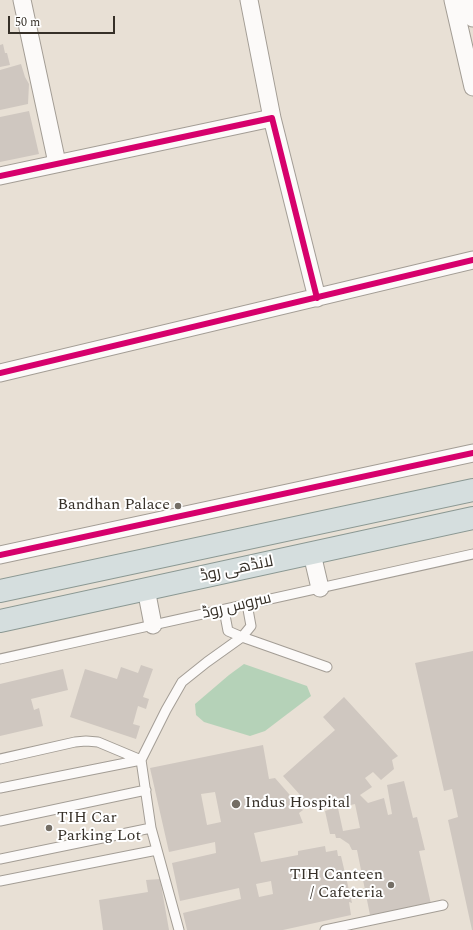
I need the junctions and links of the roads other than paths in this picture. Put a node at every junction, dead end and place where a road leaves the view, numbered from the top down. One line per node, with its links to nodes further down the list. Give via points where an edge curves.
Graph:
1 (22, 0): 9 (street)
2 (249, 0): 8 (street)
3 (454, 0): 6 (street)
4 (469, 0): 5 (street)
5 (473, 18)
6 (470, 59): 7 (street)
7 (473, 83)
8 (272, 118): 9 (street); 12 (street)
9 (58, 164): 10 (street)
10 (0, 176)
11 (473, 260): 12 (street)
12 (317, 298): 13 (street)
13 (0, 373)
14 (473, 453): 19 (street)
15 (473, 490): 22 (main road, لانڈھی روڈ)
16 (473, 518): 17 (main road, لانڈھی روڈ)
17 (312, 554): 20 (street); 21 (main road, لانڈھی روڈ)
18 (473, 554): 20 (lane, سروس روڈ)
19 (0, 555)
20 (320, 588): 23 (lane, سروس روڈ)
21 (146, 590): 25 (main road, لانڈھی روڈ); 26 (street)
22 (0, 591)
23 (247, 604): 24 (lane, سروس روڈ); 27 (lane, via 251,626)
24 (224, 610): 26 (lane, سروس روڈ); 27 (lane, via 228,631)
25 (0, 621)
26 (153, 625): 28 (lane, سروس روڈ)
27 (242, 636): 29 (lane); 31 (lane, via 182,682)
28 (0, 659)
29 (327, 667)
30 (0, 759): 31 (lane, via 86,741 98,742)
31 (141, 760): 32 (lane); 33 (lane)
32 (0, 788)
33 (146, 790): 34 (lane); 35 (lane)
34 (0, 822)
35 (151, 828): 36 (lane); 37 (lane)
36 (157, 850): 38 (lane); 40 (lane)
37 (0, 859)
38 (0, 882)
39 (443, 905): 41 (lane)
40 (179, 930)
41 (325, 930)

